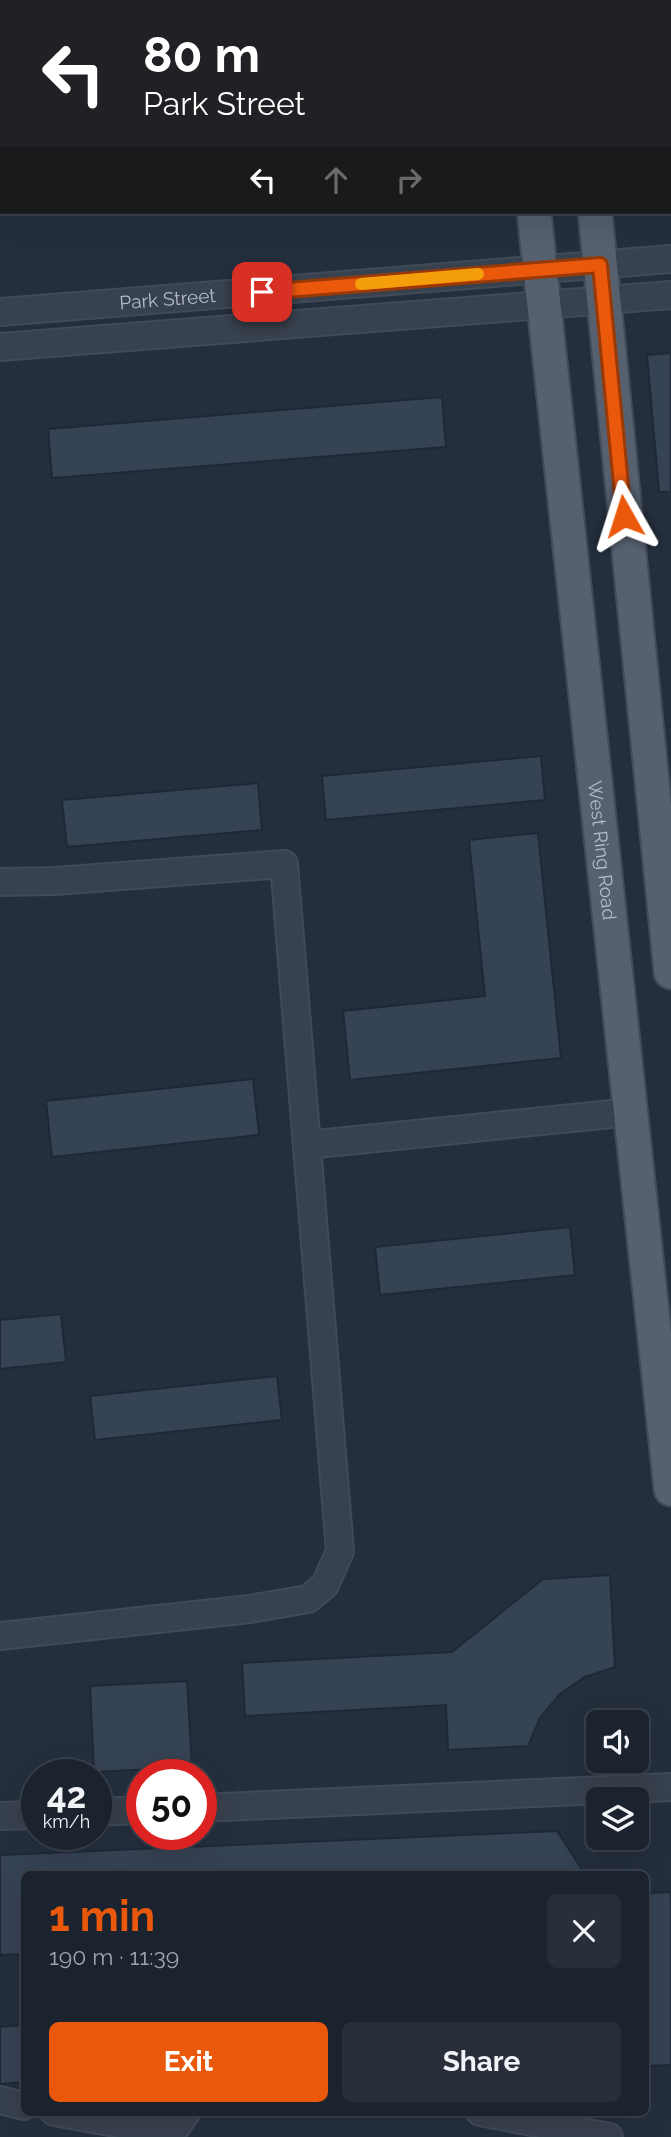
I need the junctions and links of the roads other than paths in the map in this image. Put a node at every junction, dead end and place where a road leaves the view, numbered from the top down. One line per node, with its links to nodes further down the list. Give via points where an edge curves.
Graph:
1 (534, 214): 5 (main road, West Ring Road)
2 (595, 214): 4 (main road)
3 (671, 259): 4 (street, Park Street)
4 (600, 265): 5 (street, Park Street); 7 (main road)
5 (539, 270): 8 (main road, West Ring Road); 9 (street, Park Street)
6 (671, 295): 7 (street, Park Street)
7 (602, 301): 8 (street, Park Street); 12 (main road)
8 (544, 305): 10 (street, Park Street); 13 (main road, West Ring Road)
9 (0, 312)
10 (0, 346)
11 (0, 882): 14 (street, via 284,864)
12 (671, 972)
13 (631, 1112): 14 (street); 15 (main road, West Ring Road)
14 (307, 1145): 16 (street, via 340,1551 326,1584 308,1599 250,1609)
15 (671, 1489)
16 (0, 1636)
17 (671, 1787): 18 (street)
18 (217, 1807)
19 (21, 1815): 20 (street)
20 (0, 1816)
21 (0, 2101): 22 (street)
22 (21, 2105)
23 (74, 2116): 26 (street)
24 (184, 2116): 26 (street)
25 (501, 2116): 27 (street)
26 (170, 2135)
27 (609, 2137)

